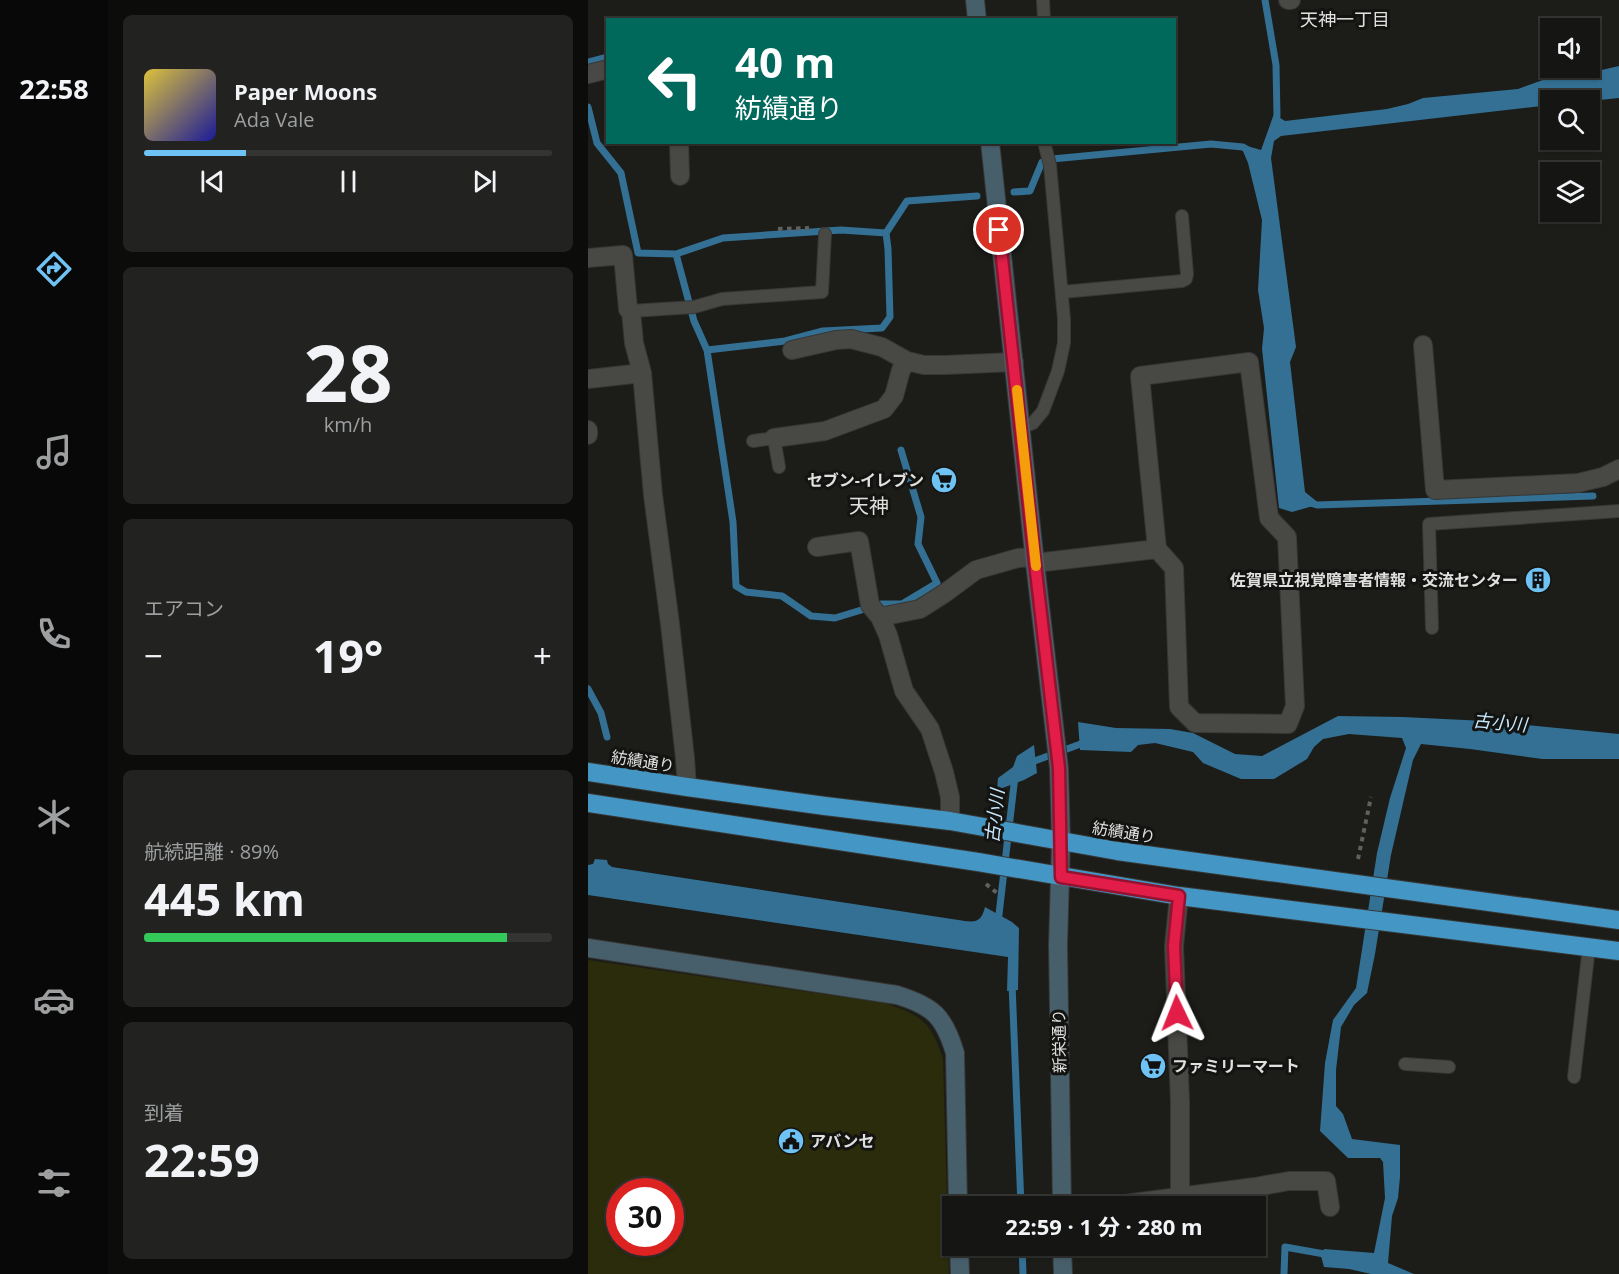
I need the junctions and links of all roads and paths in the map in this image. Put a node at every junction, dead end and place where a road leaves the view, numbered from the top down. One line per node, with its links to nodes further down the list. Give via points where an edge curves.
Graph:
1 (975, 0): 3 (street)
2 (1043, 0): 4 (lane)
3 (977, 18)
4 (1044, 18)
5 (606, 70): 6 (street)
6 (588, 74)
7 (679, 144): 10 (street)
8 (990, 144): 21 (street, 新栄通り)
9 (1045, 144): 16 (lane)
10 (680, 177)
11 (1182, 216): 16 (lane, via 1186,279)
12 (813, 228): 13 (path)
13 (778, 229)
14 (825, 234): 17 (lane, via 822,292)
15 (588, 258): 17 (street, via 623,255)
16 (1062, 292): 24 (lane, via 1064,343 1058,371 1043,411 1033,423)
17 (631, 311): 22 (street)
18 (1423, 345): 28 (street, via 1435,490 1578,483)
19 (792, 350): 20 (street, via 851,339 882,347)
20 (907, 361): 21 (street, via 924,365); 25 (street, via 894,396 884,409 825,430)
21 (1014, 362): 24 (street, 新栄通り)
22 (642, 373): 23 (street); 36 (street)
23 (588, 379)
24 (1021, 428): 32 (street, 新栄通り)
25 (774, 438): 26 (lane); 27 (lane)
26 (753, 441)
27 (779, 467)
28 (1619, 469)
29 (1619, 511): 34 (lane, via 1429,524)
30 (817, 547): 33 (street, via 860,541)
31 (1158, 549): 31 (street, via 1140,376 1249,362 1269,518 1287,537 1294,706 1288,724 1195,723 1179,707 1174,568); 32 (street)
32 (1035, 560): 33 (street, via 1018,558 976,570 920,609); 40 (street, 新栄通り, via 1056,727)
33 (874, 611): 39 (street, via 888,635 904,691 930,729 950,798)
34 (1432, 628)
35 (588, 772): 36 (highway, 紡績通り)
36 (687, 788): 39 (highway, 紡績通り)
37 (1371, 797): 41 (path)
38 (588, 803): 42 (highway)
39 (950, 821): 40 (highway, 紡績通り)
40 (1062, 841): 42 (street, 新栄通り); 44 (highway, 紡績通り)
41 (1358, 859)
42 (1061, 877): 43 (highway); 52 (street, 新栄通り, via 1058,945)
43 (1179, 896): 45 (highway); 53 (street, via 1174,946)
44 (1619, 920)
45 (1589, 947): 47 (highway); 50 (lane)
46 (588, 948): 51 (street, via 897,994 927,1006 939,1016 955,1053)
47 (1619, 951)
48 (1405, 1064): 49 (lane)
49 (1449, 1067)
50 (1574, 1077)
51 (958, 1196)
52 (1062, 1196)
53 (1180, 1196)
54 (1188, 1196): 55 (street, via 1289,1181 1326,1181)
55 (1330, 1207)
56 (959, 1256): 58 (street)
57 (1062, 1256): 59 (street)
58 (960, 1274)
59 (1063, 1274)

